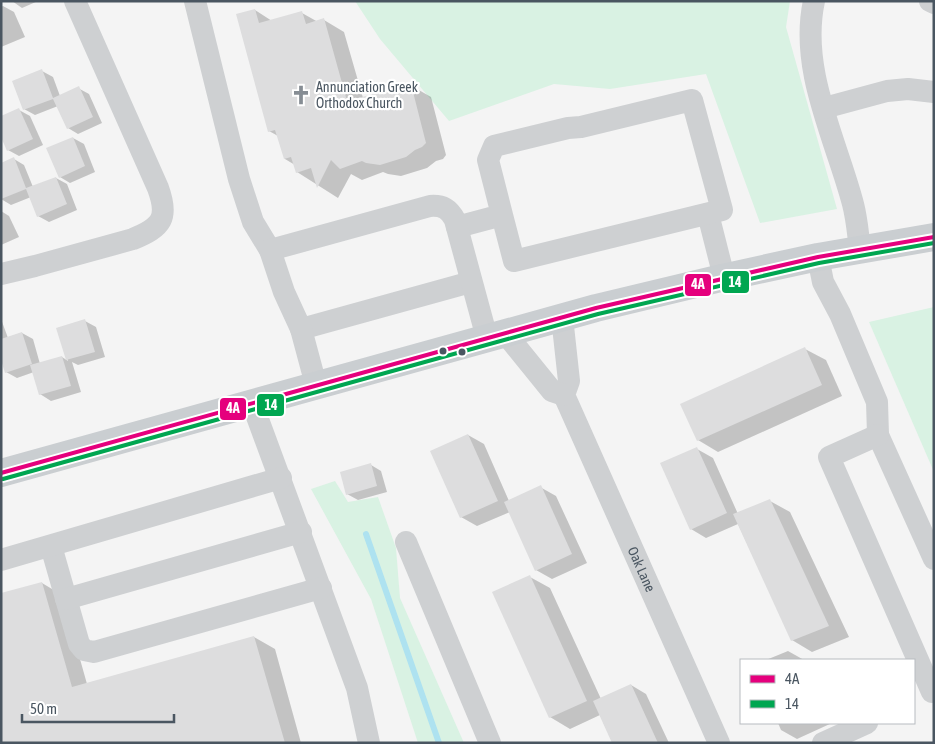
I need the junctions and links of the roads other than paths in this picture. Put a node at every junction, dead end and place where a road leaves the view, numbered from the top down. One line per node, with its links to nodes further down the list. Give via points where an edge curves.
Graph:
1 (75, 1): 15 (street, via 158,188 164,204 163,216 157,226 133,239)
2 (195, 1): 12 (street, via 240,179 253,222)
3 (814, 1): 7 (street, via 810,21 814,71)
4 (930, 1): 5 (street)
5 (934, 3)
6 (934, 92): 7 (street, via 888,90)
7 (824, 108): 13 (street, via 854,206)
8 (708, 214): 9 (street, via 514,262); 9 (street, via 722,210 692,100 494,146 488,160); 16 (street)
9 (502, 215): 10 (street)
10 (457, 227): 12 (street, via 451,212 438,205); 17 (street)
11 (934, 237): 13 (main road)
12 (270, 250): 19 (street)
13 (860, 250): 14 (main road)
14 (818, 257): 16 (main road); 24 (street, via 823,282 877,402)
15 (1, 274)
16 (724, 277): 18 (main road)
17 (471, 282): 19 (street); 20 (street)
18 (562, 317): 20 (main road); 22 (street, via 569,381)
19 (301, 329): 21 (street)
20 (496, 335): 21 (main road); 22 (street, via 552,391)
21 (316, 385): 23 (main road)
22 (564, 395): 40 (street, Oak Lane)
23 (252, 403): 25 (main road); 26 (street)
24 (878, 435): 30 (street); 34 (street, via 829,456)
25 (1, 473)
26 (281, 478): 27 (street); 29 (street)
27 (300, 532): 32 (street); 33 (street)
28 (406, 542): 39 (street)
29 (51, 546): 31 (street); 33 (street)
30 (934, 559)
31 (1, 560)
32 (321, 588): 33 (street, via 94,652 84,650 79,644); 38 (street, via 357,688)
33 (66, 599)
34 (912, 659)
35 (915, 666): 36 (street)
36 (927, 695)
37 (865, 724): 41 (street)
38 (369, 743)
39 (490, 743)
40 (719, 743)
41 (823, 743)

